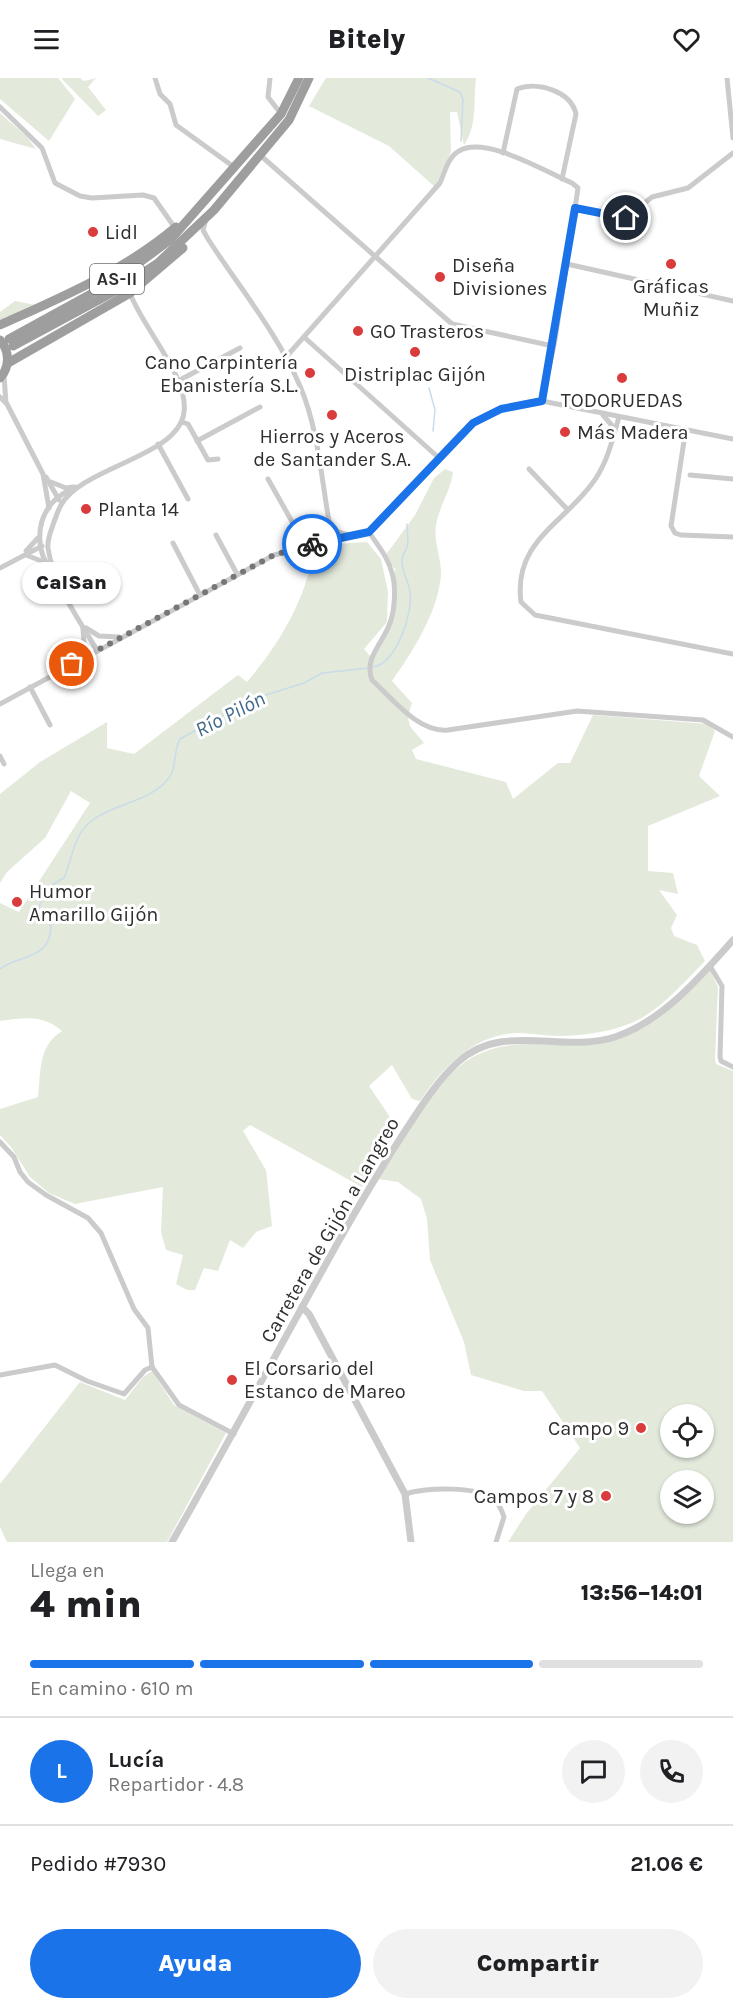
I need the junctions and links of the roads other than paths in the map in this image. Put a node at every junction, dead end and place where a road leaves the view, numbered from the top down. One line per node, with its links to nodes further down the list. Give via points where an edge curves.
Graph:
1 (155, 78): 12 (street, via 160,94 170,104 176,125)
2 (270, 78): 7 (street, via 268,97)
3 (299, 78): 7 (highway, AS-II)
4 (309, 78): 11 (highway, AS-II, via 289,120)
5 (726, 78): 8 (street)
6 (0, 107): 18 (street, via 42,148 55,183 92,198 154,198)
7 (281, 114): 12 (highway, AS-II)
8 (733, 138)
9 (503, 153): 13 (street); 13 (street, via 517,90 527,87 561,93 574,105 576,114); 19 (street, via 490,148 460,150 452,157 440,183)
10 (733, 153): 15 (street, via 688,188 652,197 626,218)
11 (260, 156): 16 (highway, AS-II); 19 (street)
12 (235, 168): 14 (highway, AS-II)
13 (562, 179): 15 (street, via 578,188)
14 (210, 197): 18 (highway); 25 (highway, AS-II, via 153,255)
15 (575, 208): 20 (street)
16 (214, 210): 17 (highway); 25 (highway, AS-II, via 158,263 117,290)
17 (205, 223): 21 (highway, via 168,263); 28 (street, via 203,230 208,239)
18 (175, 228): 23 (highway, via 111,274)
19 (375, 257): 24 (street); 26 (street, via 452,324)
20 (567, 264): 22 (street); 26 (street)
21 (130, 293): 29 (highway); 31 (street)
22 (733, 301)
23 (0, 325)
24 (304, 337): 28 (street); 47 (street)
25 (7, 342): 29 (highway)
26 (553, 345): 33 (street)
27 (240, 348): 31 (street)
28 (286, 357): 60 (street, via 313,424)
29 (8, 363): 30 (highway)
30 (2, 376): 34 (street)
31 (178, 381): 39 (street, via 184,399)
32 (0, 397): 34 (street)
33 (542, 401): 36 (street); 47 (street, via 486,415 460,434)
34 (7, 404): 53 (street)
35 (260, 407): 44 (street)
36 (601, 413): 37 (street); 41 (street)
37 (619, 417): 38 (street); 41 (street)
38 (632, 420): 40 (street); 41 (street)
39 (182, 422): 44 (street, via 188,424); 46 (street, via 169,438)
40 (679, 428): 42 (street); 45 (street)
41 (615, 429): 59 (street, via 602,470)
42 (695, 432): 43 (street); 45 (street)
43 (733, 439)
44 (197, 441): 48 (street, via 208,460)
45 (684, 441): 64 (street, via 670,526 681,535)
46 (158, 444): 54 (street); 56 (street)
47 (439, 458): 61 (street)
48 (218, 459)
49 (529, 469): 59 (street)
50 (690, 475): 52 (street)
51 (268, 479): 70 (street, via 299,534 292,540)
52 (733, 479)
53 (48, 483): 54 (street, via 66,488); 55 (street); 58 (street)
54 (78, 486): 55 (street); 57 (street)
55 (58, 497): 57 (street); 58 (street)
56 (188, 499)
57 (63, 502): 66 (street)
58 (49, 508): 65 (street)
59 (567, 509): 81 (street, via 531,550 520,593 528,610 535,615)
60 (329, 521): 63 (street, via 338,532); 67 (street)
61 (369, 532): 63 (street); 86 (street, via 394,579 392,620 369,664 369,674 403,709 435,731 577,711 703,720)
62 (216, 535): 76 (street)
63 (354, 537): 67 (street)
64 (733, 537)
65 (38, 538): 69 (street); 71 (street)
66 (47, 541): 69 (street); 73 (street)
67 (318, 542): 70 (street)
68 (172, 543): 77 (street)
69 (40, 548): 71 (street); 72 (street); 73 (street)
70 (292, 550): 76 (street)
71 (24, 554): 72 (street); 74 (street)
72 (44, 562): 75 (street)
73 (52, 565): 75 (street)
74 (0, 568)
75 (54, 573): 78 (street)
76 (237, 574): 77 (street)
77 (200, 595): 79 (street)
78 (83, 624): 79 (street, via 99,636); 80 (street); 82 (street, via 84,643)
79 (125, 636): 80 (street)
80 (97, 650): 82 (street)
81 (733, 654)
82 (72, 664): 83 (street)
83 (30, 687): 84 (street); 85 (street)
84 (0, 704)
85 (50, 725)
86 (733, 737)
87 (0, 756): 88 (street)
88 (4, 764)
89 (733, 940): 90 (street, Carretera de Gijón a Langreo)
90 (710, 966): 91 (street, via 722,986 720,1057); 93 (street, Carretera de Gijón a Langreo, via 637,1028 602,1040 506,1039 484,1046 458,1062 431,1091 369,1188)
91 (733, 1067)
92 (0, 1142): 94 (street, via 28,1182 88,1218 101,1233 134,1309 148,1328)
93 (302, 1307): 96 (street, Carretera de Gijón a Langreo); 97 (street)
94 (152, 1367): 95 (street, via 124,1394 55,1365); 96 (street, via 179,1405)
95 (0, 1375)
96 (234, 1434): 98 (street, Carretera de Gijón a Langreo)
97 (405, 1494): 99 (street); 100 (street, via 421,1489 446,1489 495,1500 504,1517)
98 (172, 1542)
99 (411, 1542)
100 (496, 1542)

